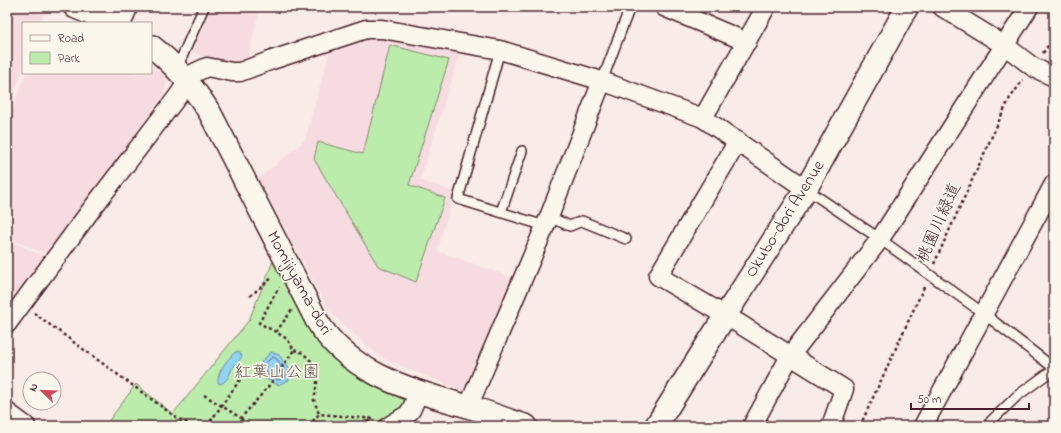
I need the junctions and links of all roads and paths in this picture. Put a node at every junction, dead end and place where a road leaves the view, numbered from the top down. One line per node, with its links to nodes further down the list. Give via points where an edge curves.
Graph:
1 (75, 7): 11 (street)
2 (128, 7): 12 (street)
3 (204, 7): 19 (lane, via 181,59)
4 (630, 7): 21 (lane)
5 (664, 7): 10 (street)
6 (766, 7): 14 (street)
7 (907, 7): 26 (street, Okubo-dori Avenue)
8 (942, 7): 15 (street)
9 (1029, 7): 15 (street)
10 (686, 11): 14 (street)
11 (111, 22)
12 (122, 22)
13 (1054, 37): 18 (path, 桃園川緑道)
14 (747, 42): 22 (street)
15 (1004, 45): 18 (street); 30 (street)
16 (152, 47): 19 (street, Momijiyama-dori)
17 (500, 50): 19 (street, via 382,29 366,30 240,72 207,67 194,73); 21 (street); 27 (lane, via 458,199)
18 (1033, 67): 20 (street); 31 (path, 桃園川緑道, via 1003,112)
19 (181, 74): 39 (street, via 178,96); 45 (street, Momijiyama-dori, via 210,113 328,338 340,350 373,373)
20 (1054, 77)
21 (602, 81): 22 (street); 28 (street)
22 (703, 118): 23 (street)
23 (738, 141): 26 (street); 37 (street, via 658,276)
24 (522, 151): 27 (lane)
25 (1054, 184): 36 (street)
26 (806, 189): 30 (lane); 37 (street, Okubo-dori Avenue)
27 (502, 212): 28 (lane)
28 (547, 221): 29 (lane, via 570,226 582,221); 48 (street, via 472,398)
29 (626, 239)
30 (880, 239): 31 (lane); 42 (street)
31 (929, 275): 36 (lane); 62 (path, 桃園川緑道)
32 (268, 282): 34 (path)
33 (279, 287): 40 (path, via 259,323)
34 (250, 296)
35 (32, 312): 54 (path, via 177,418)
36 (983, 313): 43 (lane); 63 (street)
37 (725, 316): 42 (street); 59 (street, Okubo-dori Avenue)
38 (285, 319): 40 (path)
39 (7, 324)
40 (276, 332): 41 (path, via 287,339)
41 (294, 350): 50 (path, via 303,353 311,361 316,373 314,400); 51 (path, via 268,387)
42 (790, 356): 60 (street); 61 (street, via 844,389)
43 (1054, 369): 64 (lane, via 1017,396)
44 (242, 377): 47 (path)
45 (419, 392): 48 (street, Momijiyama-dori); 52 (street, via 407,415)
46 (204, 395): 47 (path)
47 (222, 406): 51 (path); 55 (path)
48 (473, 408): 58 (street, Momijiyama-dori)
49 (7, 412): 53 (street)
50 (319, 414): 52 (path); 57 (path)
51 (241, 418): 56 (path)
52 (382, 422)
53 (24, 425)
54 (193, 426)
55 (207, 426)
56 (246, 426)
57 (309, 426)
58 (526, 426)
59 (656, 426)
60 (752, 426)
61 (831, 426)
62 (860, 426)
63 (923, 426)
64 (987, 426)

